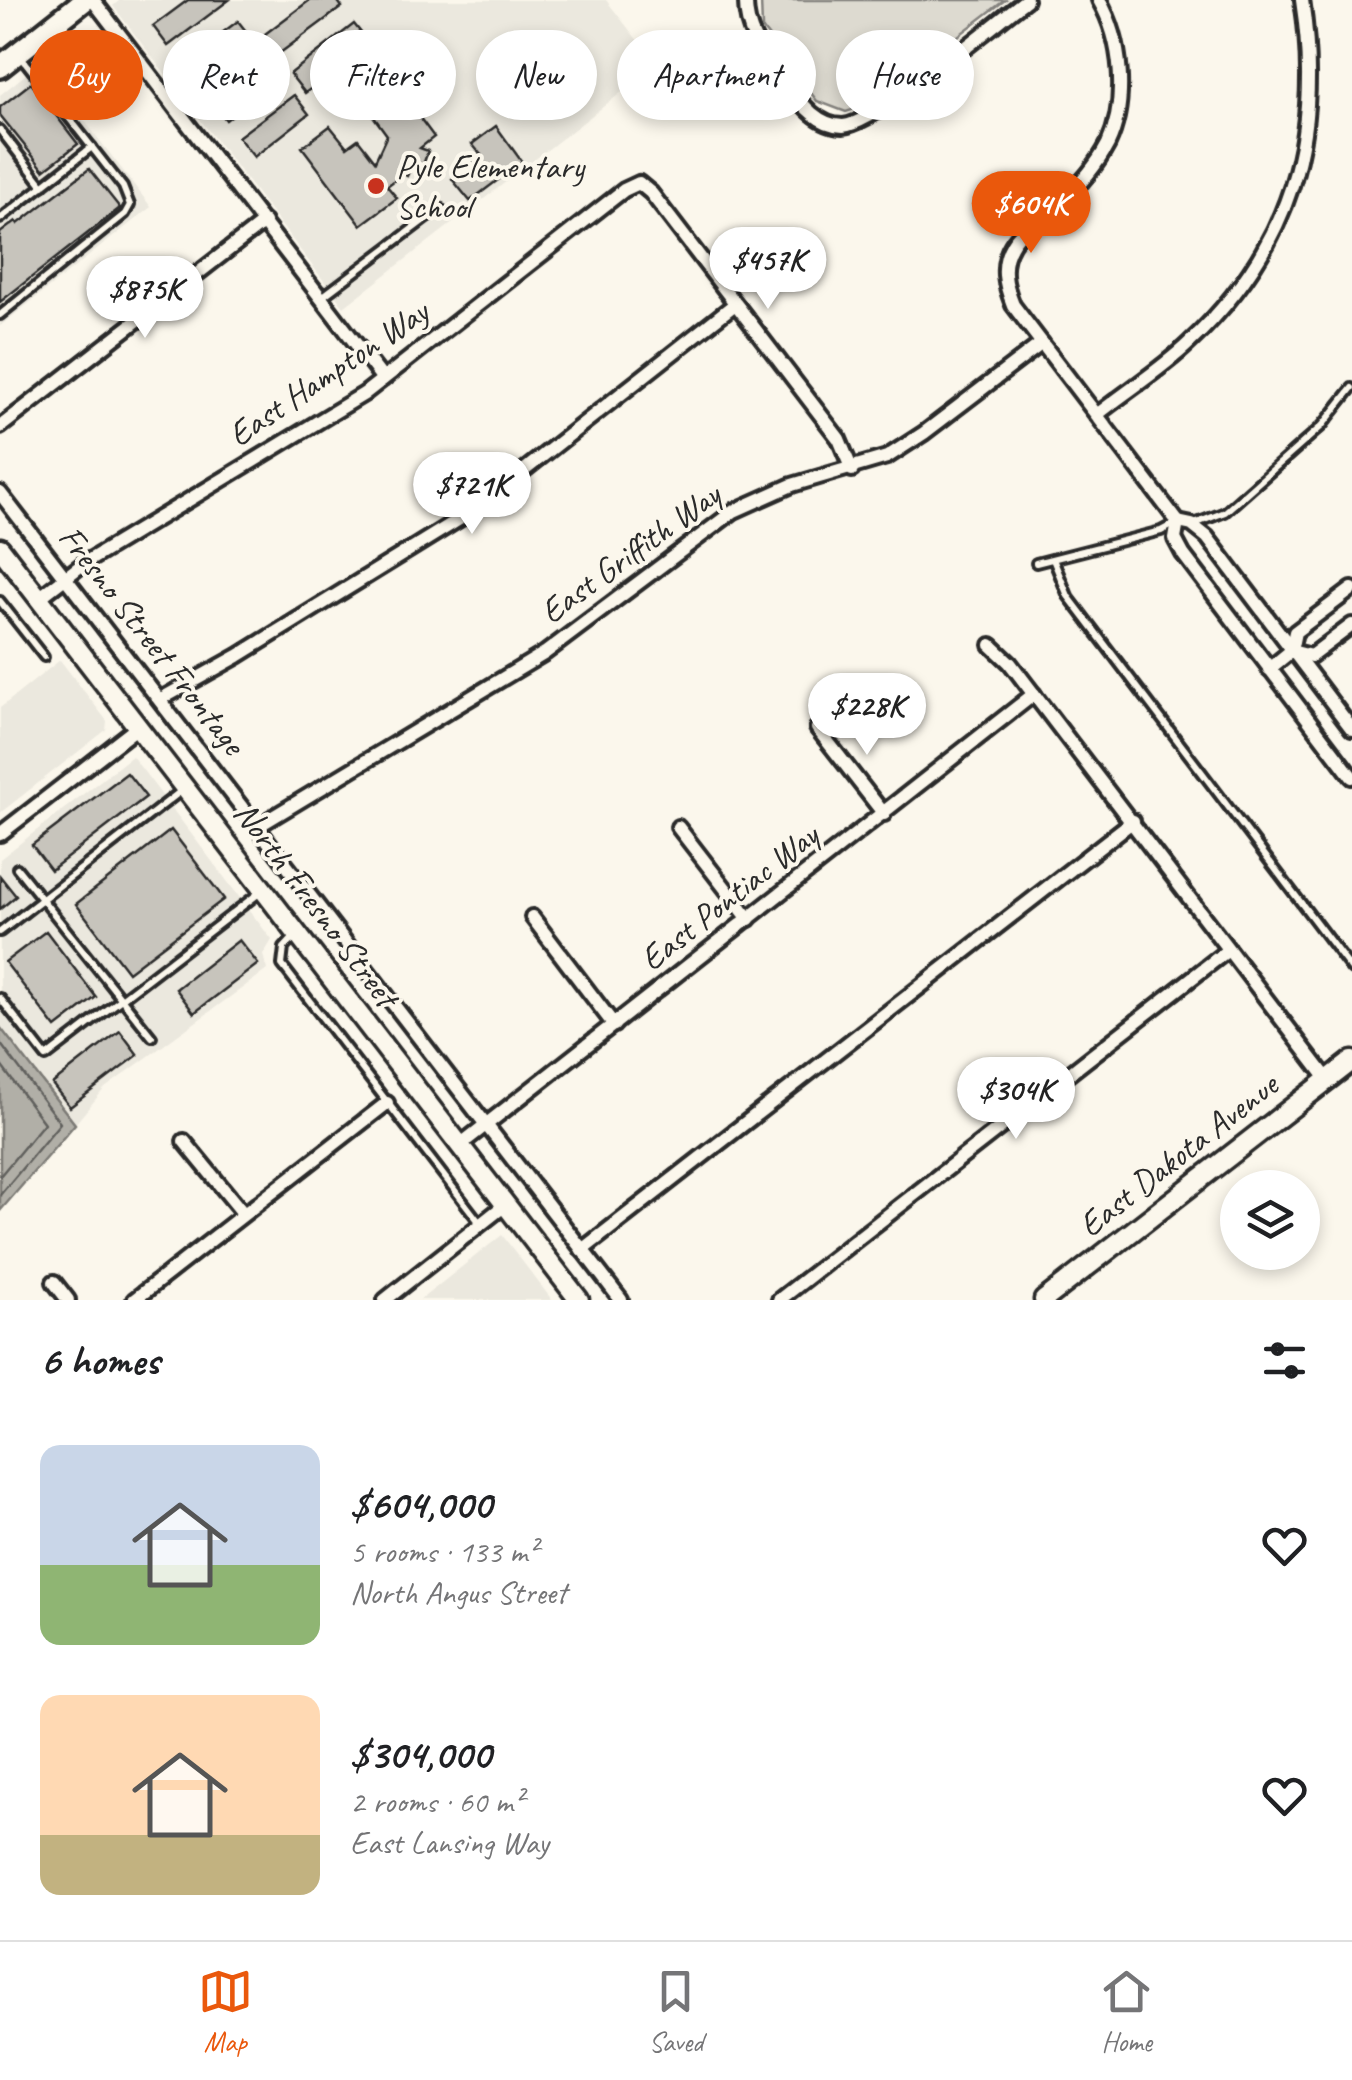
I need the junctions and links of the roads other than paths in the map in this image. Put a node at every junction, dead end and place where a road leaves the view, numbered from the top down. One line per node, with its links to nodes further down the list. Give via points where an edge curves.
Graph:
1 (89, 0): 6 (main road); 13 (street)
2 (746, 0): 3 (street, via 755,43 801,103 842,126 877,114)
3 (1026, 0)
4 (1099, 0): 17 (street, via 1115,38 1118,67 1108,142 1074,190 1012,245 1005,265 1013,304)
5 (1302, 0): 20 (street, via 1308,116 1283,214 1227,304 1188,344)
6 (18, 53): 7 (main road); 9 (lane)
7 (0, 67)
8 (0, 130): 10 (lane)
9 (92, 147): 10 (lane); 16 (lane, via 130,205)
10 (43, 186): 12 (lane)
11 (440, 208): 14 (lane)
12 (0, 220)
13 (264, 222): 14 (street); 21 (street)
14 (321, 298): 18 (street)
15 (735, 304): 18 (street, East Hampton Way, via 640,182); 22 (street, via 839,438); 39 (street, via 474,510)
16 (0, 314)
17 (1042, 343): 20 (street); 22 (street, East Griffith Way, via 924,433)
18 (383, 379): 29 (street, East Hampton Way)
19 (1352, 388): 24 (lane, via 1322,426 1226,512)
20 (1098, 414): 24 (street)
21 (0, 427)
22 (852, 470): 47 (street, East Griffith Way, via 792,485 734,511 545,652)
23 (0, 493): 29 (street, Fresno Street Frontage)
24 (1185, 523): 26 (lane); 35 (street, via 1207,536); 37 (street, via 1175,538 1184,554)
25 (0, 548): 28 (main road, North Fresno Street)
26 (1053, 559): 27 (lane); 58 (lane, via 1068,596)
27 (1036, 563)
28 (7, 573): 31 (main road, North Fresno Street)
29 (66, 577): 31 (street, East Hampton Way); 39 (street, Fresno Street Frontage)
30 (1352, 589): 35 (street, via 1296,632)
31 (39, 598): 40 (main road, North Fresno Street)
32 (0, 601): 36 (lane)
33 (1352, 625): 35 (street, via 1311,656)
34 (991, 645): 38 (street)
35 (1292, 651): 37 (street); 42 (street)
36 (44, 657)
37 (1268, 669): 43 (street)
38 (1034, 694): 45 (street, East Pontiac Way); 46 (street)
39 (160, 699): 47 (street, Fresno Street Frontage)
40 (140, 726): 44 (main road, North Fresno Street); 49 (street)
41 (817, 728): 45 (street)
42 (1352, 729)
43 (1352, 777)
44 (186, 787): 51 (main road, North Fresno Street); 52 (lane)
45 (884, 814): 54 (street, East Pontiac Way)
46 (1133, 821): 57 (street); 72 (street)
47 (258, 826): 66 (street, Fresno Street Frontage)
48 (678, 827): 54 (street)
49 (0, 834)
50 (17, 868): 52 (lane)
51 (264, 889): 56 (main road, North Fresno Street); 60 (lane)
52 (42, 900): 55 (lane); 60 (lane)
53 (532, 918): 61 (street)
54 (749, 919): 61 (street, East Pontiac Way)
55 (0, 932)
56 (298, 933): 65 (lane, via 284,948 282,965); 68 (main road, North Fresno Street)
57 (1228, 950): 64 (street); 79 (street)
58 (1352, 970)
59 (0, 998): 60 (lane, via 46,1057)
60 (120, 998): 62 (lane)
61 (614, 1024): 66 (street, East Pontiac Way)
62 (152, 1037)
63 (1352, 1061): 64 (main road, East Dakota Avenue)
64 (1328, 1080): 80 (main road, East Dakota Avenue)
65 (387, 1103): 70 (street); 71 (lane)
66 (486, 1124): 68 (street, East Pontiac Way); 72 (street, Fresno Street Frontage)
67 (184, 1140): 70 (street)
68 (460, 1145): 69 (main road, North Fresno Street)
69 (506, 1205): 71 (street); 77 (main road, North Fresno Street)
70 (244, 1213): 75 (street)
71 (481, 1224): 76 (street)
72 (582, 1250): 78 (street, Fresno Street Frontage)
73 (54, 1282): 74 (street)
74 (68, 1300)
75 (134, 1300)
76 (385, 1300)
77 (579, 1300)
78 (621, 1300)
79 (779, 1300)
80 (1044, 1300)

